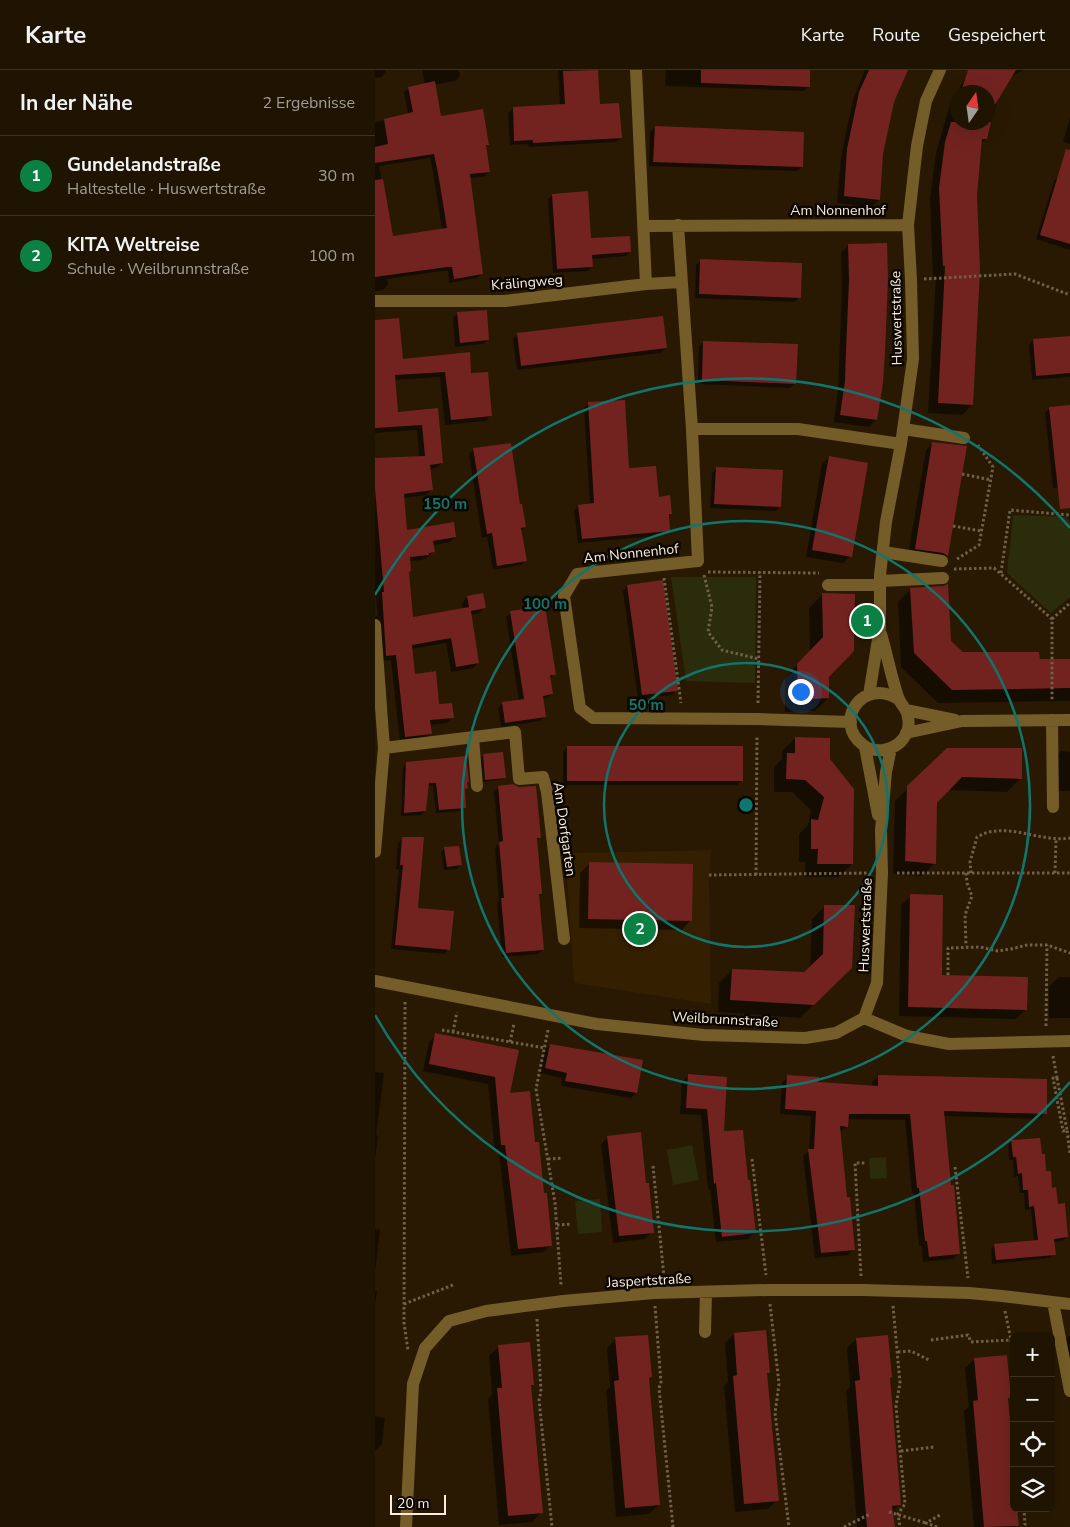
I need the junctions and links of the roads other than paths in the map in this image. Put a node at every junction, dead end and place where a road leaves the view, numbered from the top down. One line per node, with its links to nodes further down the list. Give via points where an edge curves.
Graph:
1 (636, 70): 5 (street)
2 (940, 70): 4 (street, Huswertstraße, via 926,102 917,146)
3 (678, 225): 4 (street, Am Nonnenhof); 5 (street, Am Nonnenhof); 6 (street, Am Nonnenhof)
4 (908, 225): 9 (street, Huswertstraße, via 913,359)
5 (643, 226): 7 (street)
6 (681, 282): 7 (street, Krälingweg); 10 (street, Am Nonnenhof)
7 (646, 284): 8 (street, Krälingweg, via 505,301)
8 (375, 301)
9 (903, 428): 11 (street); 12 (street, Huswertstraße)
10 (693, 430): 12 (street, via 798,430); 26 (street, Am Nonnenhof, via 698,561 577,574 564,596 580,708 593,718)
11 (969, 439)
12 (901, 444): 13 (street, Huswertstraße)
13 (883, 552): 14 (street); 16 (street, Huswertstraße)
14 (942, 561)
15 (943, 578): 16 (street)
16 (880, 583): 17 (street); 19 (street, Huswertstraße)
17 (828, 585)
18 (375, 625): 30 (street)
19 (880, 627): 20 (street, Huswertstraße); 21 (street, Huswertstraße)
20 (869, 695): 21 (street, via 883,693); 26 (street, via 855,706)
21 (899, 700): 22 (street)
22 (906, 710): 25 (street); 27 (street, via 909,726)
23 (1052, 720): 24 (street); 25 (street); 33 (street)
24 (1070, 720)
25 (962, 721): 27 (street)
26 (851, 722): 29 (street, via 856,739)
27 (906, 733): 31 (street)
28 (473, 738): 30 (street, Am Dorfgarten); 32 (street); 36 (street, Am Dorfgarten, via 515,732 519,779 543,777)
29 (865, 747): 31 (street); 34 (street, Huswertstraße)
30 (384, 748): 35 (street)
31 (891, 748): 34 (street, Huswertstraße)
32 (477, 786)
33 (1053, 807)
34 (881, 830): 38 (street, Huswertstraße, via 877,983)
35 (375, 852)
36 (564, 939)
37 (375, 981): 38 (street, Weilbrunnstraße, via 597,1024 704,1035 805,1038 836,1033)
38 (864, 1018): 39 (street, via 907,1036 949,1044)
39 (1065, 1041)
40 (706, 1292): 41 (street, Jaspertstraße, via 890,1290 969,1293); 43 (street); 45 (street, Jaspertstraße, via 536,1304 486,1310 449,1321 425,1348 413,1384)
41 (1053, 1302): 42 (street, Jaspertstraße); 44 (street)
42 (1070, 1304)
43 (705, 1332)
44 (1070, 1391)
45 (406, 1527)

